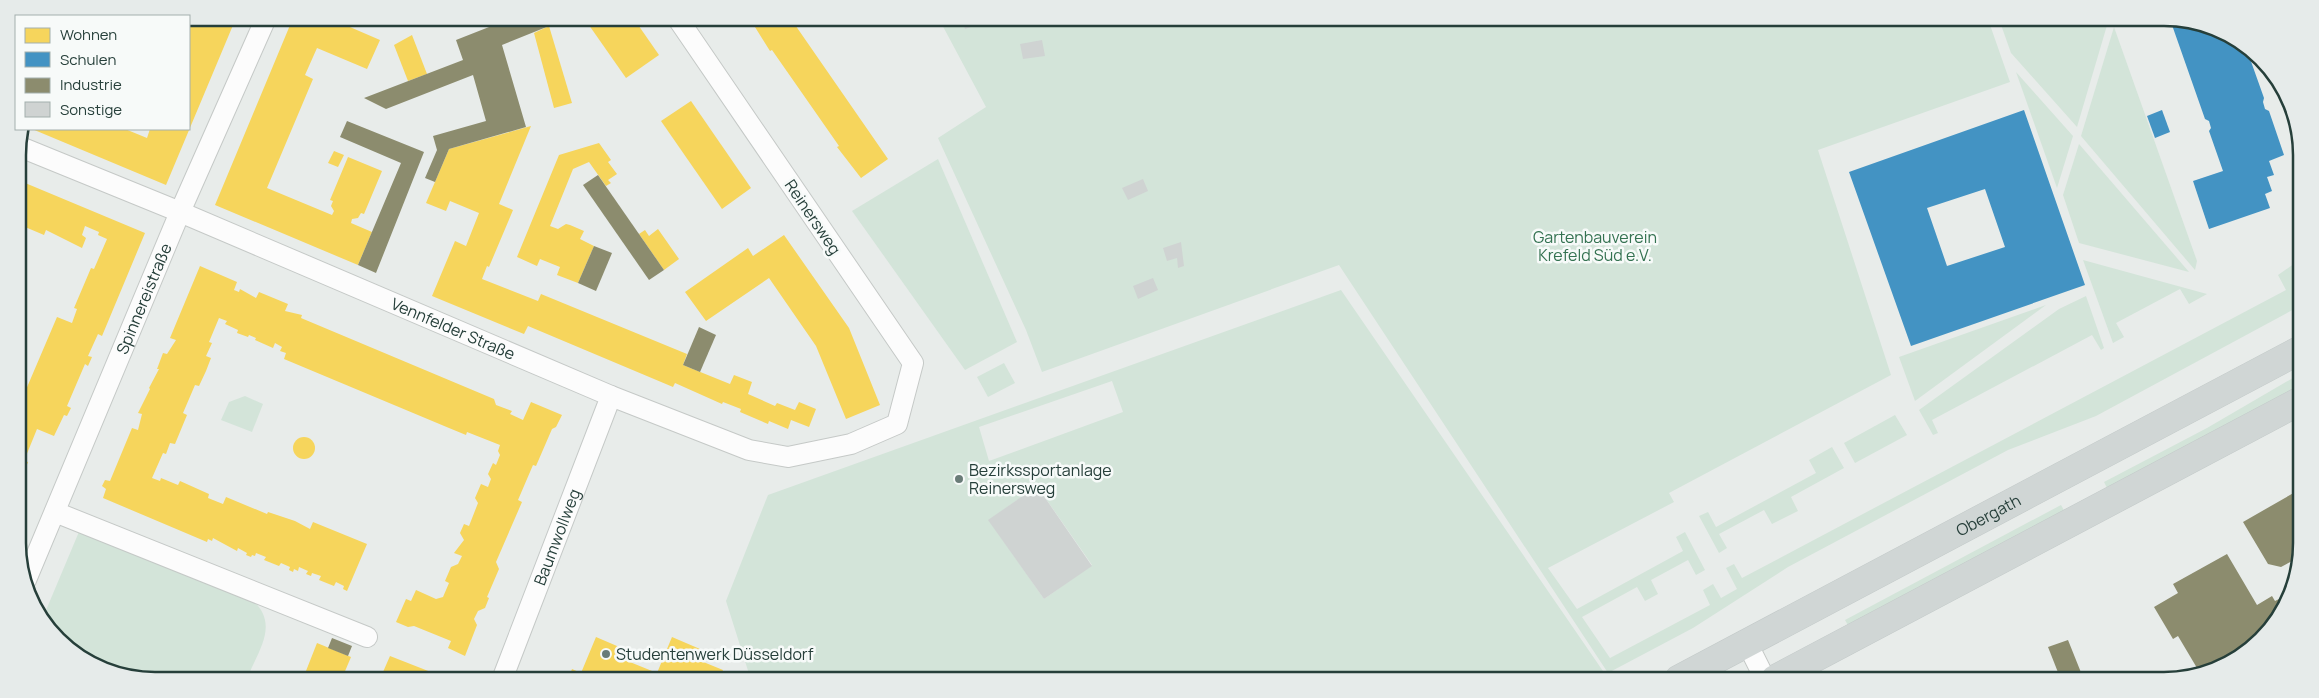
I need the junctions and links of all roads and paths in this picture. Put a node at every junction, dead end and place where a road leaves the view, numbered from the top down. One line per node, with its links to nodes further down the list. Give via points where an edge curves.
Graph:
1 (262, 27): 4 (street, Spinnereistraße)
2 (683, 27): 8 (street, Reinersweg, via 913,363)
3 (27, 150): 4 (street, Vennfelder Straße)
4 (180, 212): 6 (street, Vennfelder Straße); 9 (street, Spinnereistraße)
5 (2293, 354): 12 (main road, Obergath)
6 (611, 396): 8 (street, Vennfelder Straße, via 748,450 788,458 851,444); 16 (street, Baumwollweg)
7 (2293, 405): 15 (main road)
8 (897, 424)
9 (55, 512): 10 (street, Spinnereistraße); 11 (street)
10 (30, 571)
11 (366, 638)
12 (1747, 643): 13 (main road, Obergath); 14 (street)
13 (1694, 671)
14 (1761, 671)
15 (1790, 671)
16 (505, 672)

